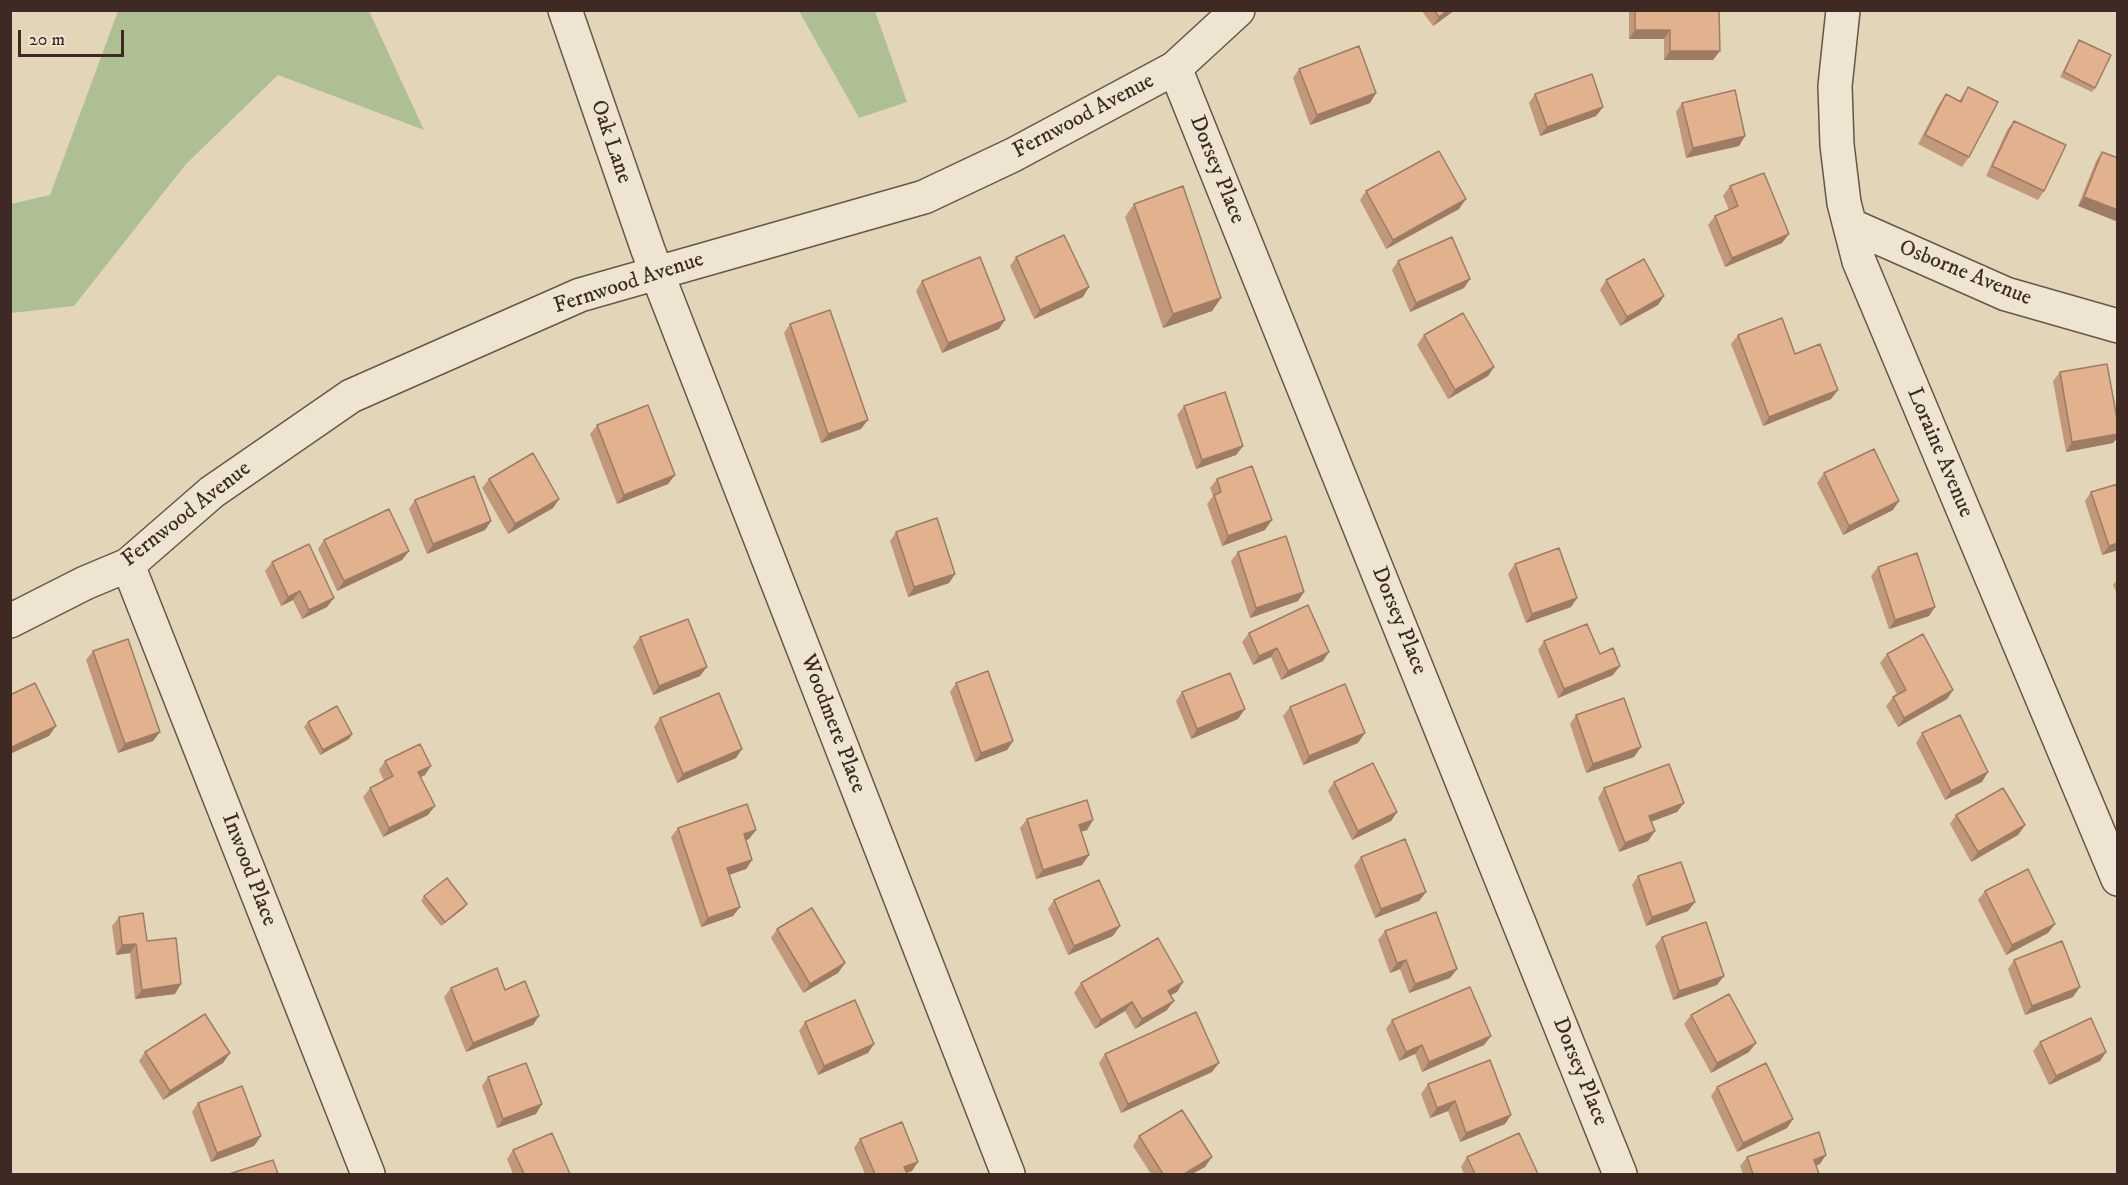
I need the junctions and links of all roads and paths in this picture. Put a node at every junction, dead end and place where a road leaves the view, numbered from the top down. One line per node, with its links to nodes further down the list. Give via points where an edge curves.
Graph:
1 (565, 10): 6 (street, Oak Lane)
2 (1238, 10): 4 (street, Fernwood Avenue)
3 (1843, 10): 5 (street, Loraine Avenue, via 1835,86 1836,121 1844,203)
4 (1175, 68): 6 (street, Fernwood Avenue, via 1013,155 924,197); 13 (street, Dorsey Place)
5 (1850, 225): 7 (street, Osborne Avenue, via 2006,294); 10 (street, Loraine Avenue, via 1859,261)
6 (657, 273): 8 (street, Fernwood Avenue, via 580,295 351,396 212,492); 12 (street, Woodmere Place)
7 (2118, 326)
8 (128, 565): 9 (street, Fernwood Avenue); 11 (street, Inwood Place)
9 (10, 621)
10 (2118, 879)
11 (368, 1174)
12 (1008, 1174)
13 (1620, 1174)

